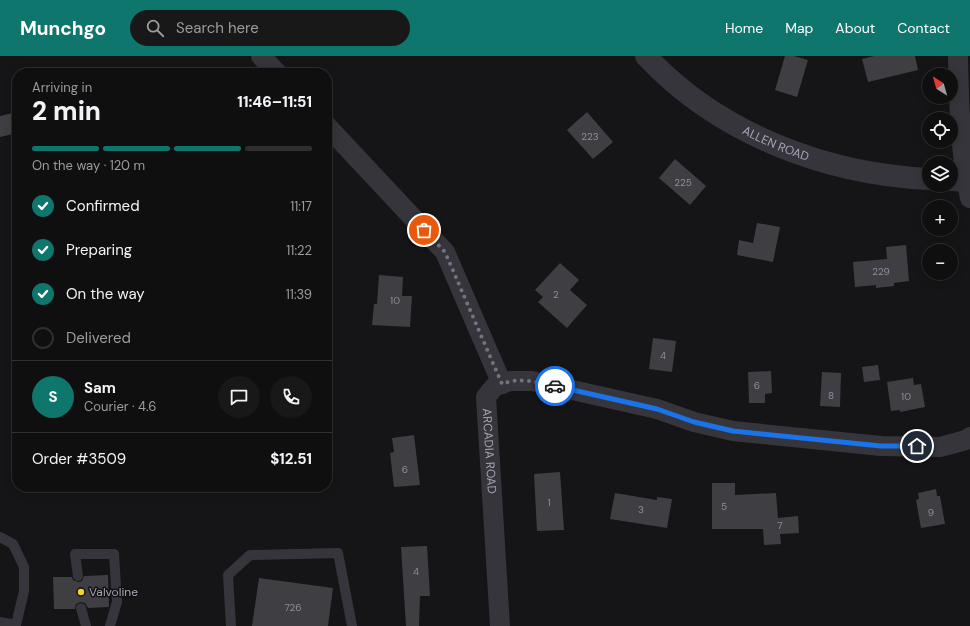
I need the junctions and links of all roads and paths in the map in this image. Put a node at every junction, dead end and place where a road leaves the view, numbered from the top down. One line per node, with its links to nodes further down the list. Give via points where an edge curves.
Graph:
1 (261, 56): 4 (street)
2 (646, 56): 6 (street, ALLEN ROAD, via 678,87 697,101 765,141 831,165 856,171)
3 (958, 56): 7 (street)
4 (272, 68)
5 (332, 131): 8 (street, via 445,252)
6 (922, 178)
7 (964, 185)
8 (502, 384): 9 (street, via 509,381 532,380 657,409 694,422 741,432 881,446 940,447); 19 (street, ARCADIA ROAD, via 495,386 486,397)
9 (970, 437)
10 (0, 537): 14 (lane, via 13,544 24,567 24,591)
11 (78, 576): 16 (lane, via 76,554 114,554 117,602)
12 (81, 608): 15 (lane)
13 (0, 622): 14 (lane)
14 (16, 626)
15 (86, 626)
16 (110, 626)
17 (231, 626): 18 (lane, via 228,575 250,555 338,553)
18 (352, 626)
19 (500, 626)

